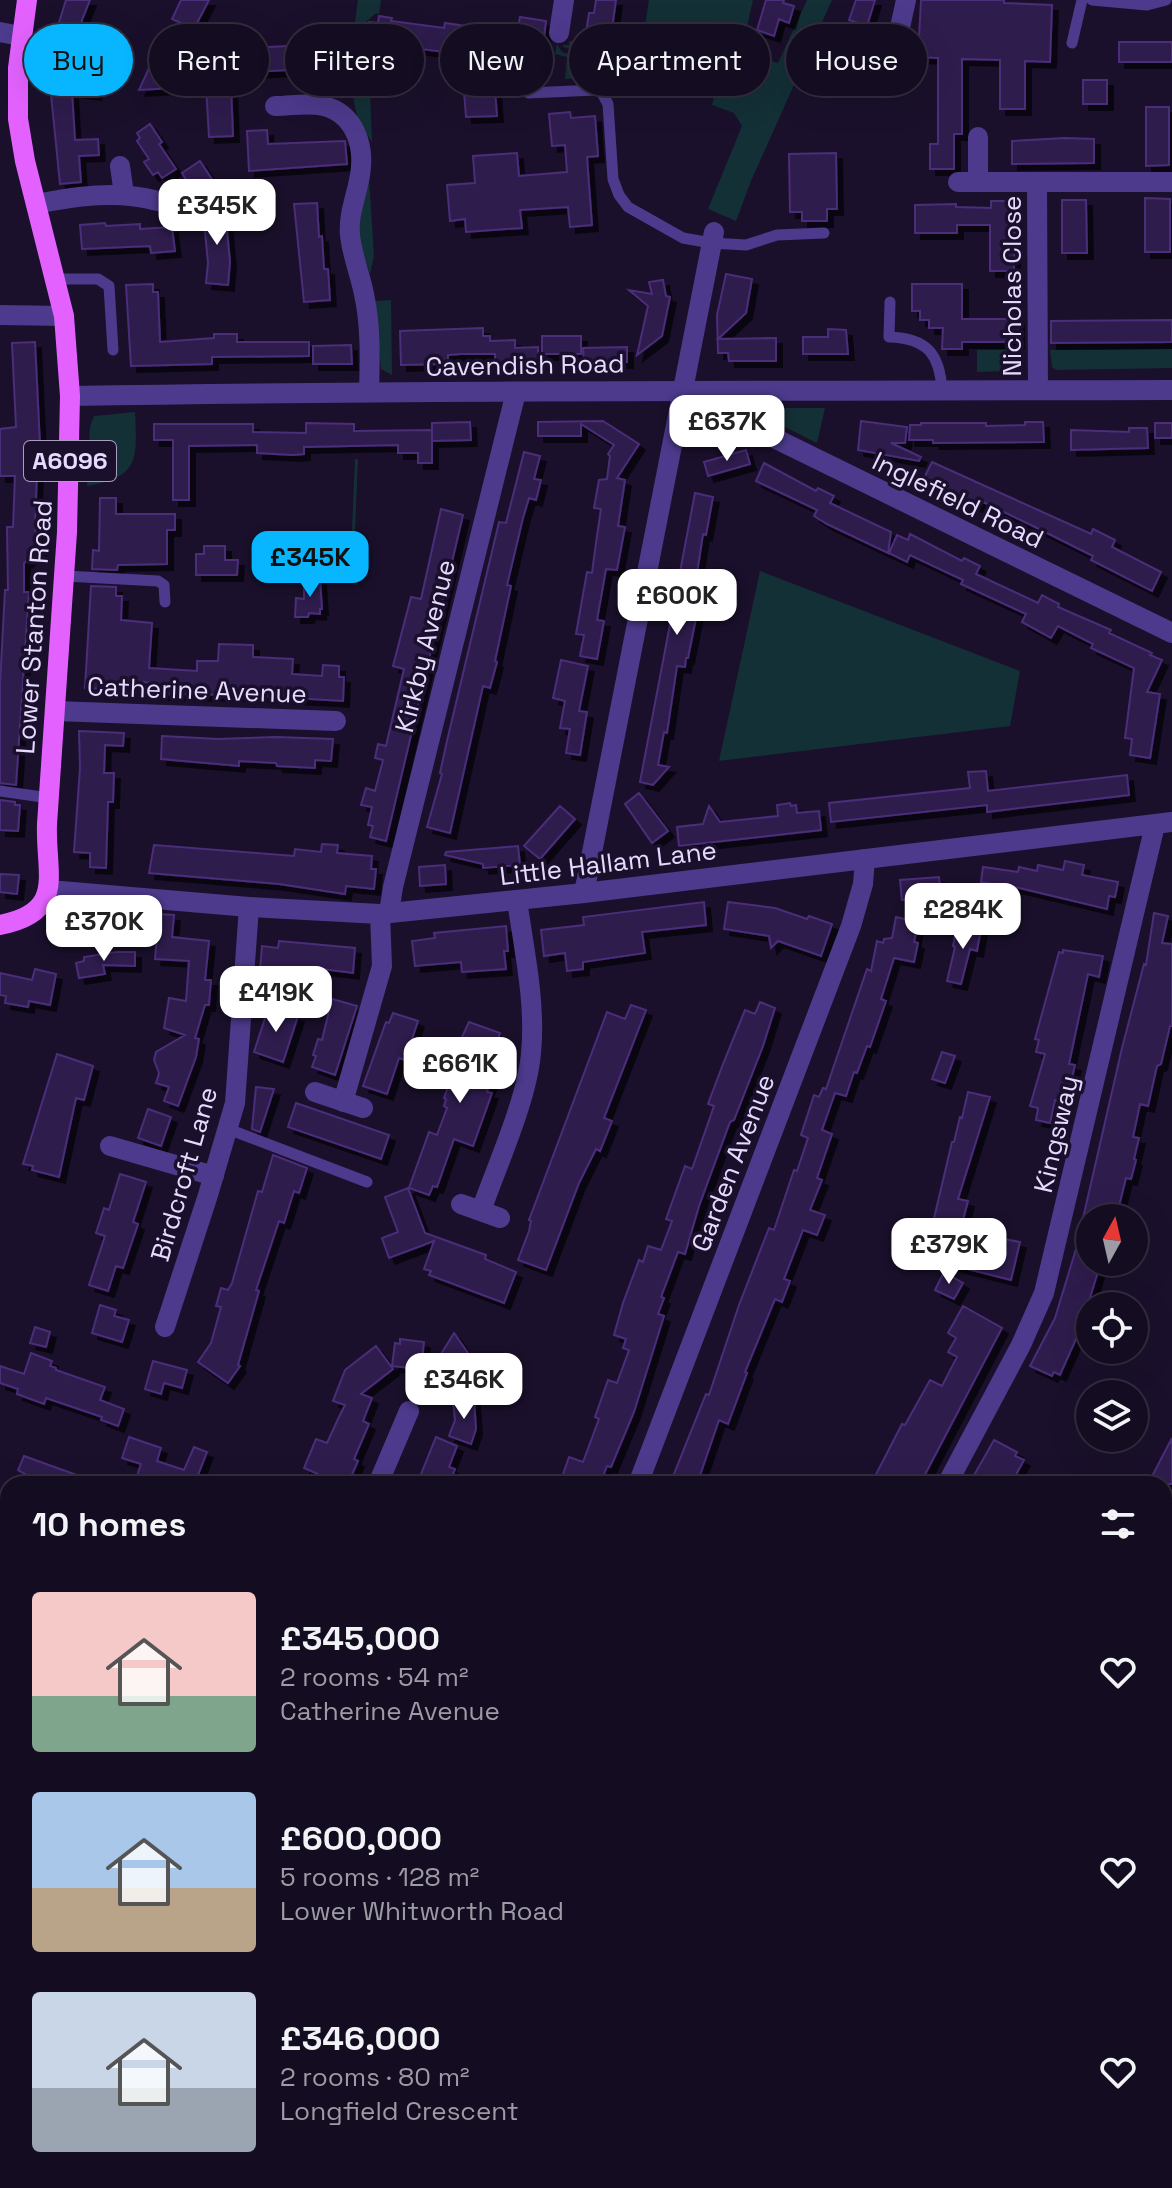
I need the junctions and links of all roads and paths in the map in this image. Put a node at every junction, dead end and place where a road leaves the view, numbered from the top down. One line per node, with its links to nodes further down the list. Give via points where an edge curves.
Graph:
1 (27, 0): 9 (main road, A6096)
2 (564, 0): 8 (street)
3 (906, 0): 7 (street)
4 (1082, 0): 10 (lane)
5 (1092, 0): 6 (lane, via 1147,5)
6 (1166, 0)
7 (901, 24)
8 (559, 33)
9 (10, 34): 19 (main road, Lower Stanton Road / A6096, via 18,119)
10 (1072, 43)
11 (553, 92): 21 (lane, via 602,93 608,104 613,179 628,207 683,238)
12 (275, 106): 32 (street, via 330,108 351,124 360,143 362,164 350,235 366,308)
13 (978, 137): 15 (street, Nicholas Close, via 968,182)
14 (120, 166): 17 (street)
15 (1037, 182): 16 (street, Nicholas Close); 28 (street, Nicholas Close)
16 (1172, 182)
17 (124, 194): 18 (street); 19 (street)
18 (158, 201)
19 (36, 204): 22 (main road, Lower Stanton Road / A6096)
20 (824, 233): 21 (lane, via 777,235 746,245)
21 (712, 237): 27 (street)
22 (55, 279): 25 (main road, Lower Stanton Road / A6096); 26 (lane, via 98,279 109,286)
23 (890, 302): 31 (lane, via 889,337 909,338 937,360)
24 (0, 315): 25 (street)
25 (64, 316): 34 (main road, Lower Stanton Road / A6096)
26 (113, 350)
27 (682, 390): 30 (street, Cavendish Road); 33 (street, Cavendish Road); 45 (street)
28 (1038, 390): 29 (street, Cavendish Road); 31 (street, Cavendish Road)
29 (1172, 390)
30 (746, 391): 31 (street, Cavendish Road); 37 (street, Inglefield Road, via 753,422 768,435)
31 (942, 391)
32 (369, 392): 33 (street, Cavendish Road); 34 (street, Cavendish Road)
33 (516, 392): 48 (street, Kirkby Avenue)
34 (70, 396): 35 (main road, Lower Stanton Road / A6096)
35 (65, 576): 36 (lane, via 147,576 164,585); 38 (main road, Lower Stanton Road / A6096)
36 (165, 602)
37 (1172, 633)
38 (55, 711): 39 (street, Catherine Avenue); 41 (main road, Lower Stanton Road / A6096)
39 (336, 721)
40 (0, 791): 41 (lane)
41 (49, 798): 44 (main road, Lower Stanton Road / A6096)
42 (1167, 820): 43 (street, Little Hallam Lane); 60 (street, Kingsway, via 1047,1286)
43 (865, 859): 45 (street, Little Hallam Lane); 59 (street, Garden Avenue, via 851,926)
44 (49, 890): 47 (street, Little Hallam Lane); 49 (main road, via 31,915)
45 (584, 893): 46 (street, Little Hallam Lane)
46 (517, 900): 48 (street, Little Hallam Lane); 55 (street, via 530,997 531,1053 490,1215)
47 (249, 907): 48 (street, Little Hallam Lane); 51 (street, Birdcroft Lane, via 238,1077)
48 (385, 913): 50 (street, Kirkby Avenue, via 382,966 353,1105)
49 (0, 925)
50 (315, 1092)
51 (228, 1129): 53 (street, Birdcroft Lane); 54 (lane)
52 (110, 1146): 53 (street)
53 (214, 1176): 56 (street, Birdcroft Lane)
54 (367, 1182)
55 (461, 1204)
56 (175, 1318)
57 (409, 1411): 58 (street)
58 (381, 1476)
59 (641, 1476)
60 (951, 1476)

